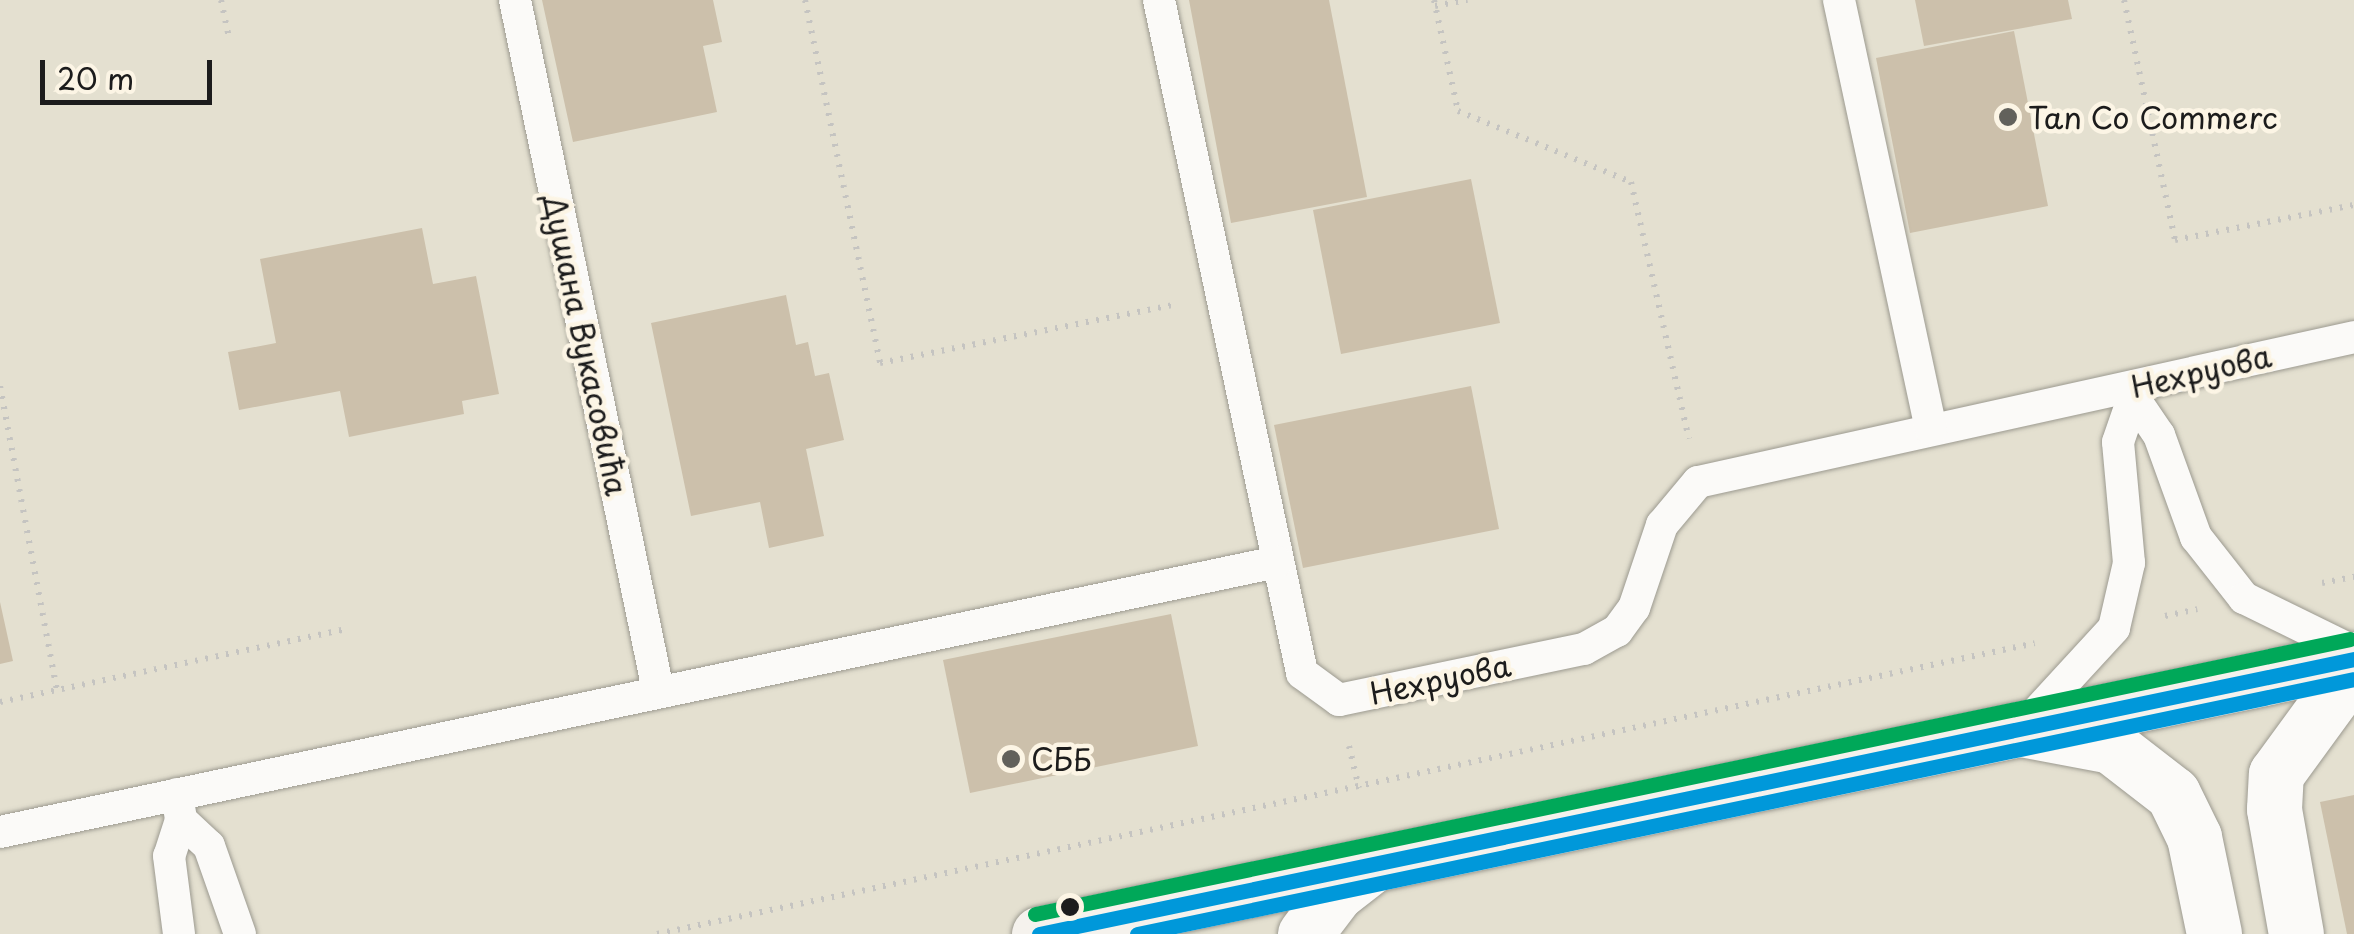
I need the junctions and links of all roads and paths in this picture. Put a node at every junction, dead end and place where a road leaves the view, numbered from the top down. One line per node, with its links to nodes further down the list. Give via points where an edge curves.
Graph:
1 (221, 0): 9 (path)
2 (515, 0): 25 (lane, Душана Вукасовића)
3 (805, 0): 11 (path, via 880,363)
4 (1159, 0): 11 (lane, Нехруова)
5 (1467, 0): 8 (path)
6 (1840, 0): 15 (lane)
7 (2124, 0): 10 (path, via 2176,240)
8 (1434, 3): 16 (path, via 1458,111 1631,182)
9 (228, 39)
10 (2354, 205)
11 (1218, 296): 17 (lane, Нехруова)
12 (2354, 336): 14 (lane, Нехруова)
13 (0, 386): 24 (path)
14 (2129, 396): 15 (lane, Нехруова); 19 (lane, via 2159,434 2196,537); 20 (lane, via 2118,442 2129,563)
15 (1931, 429): 16 (lane, Нехруова)
16 (1698, 482): 17 (lane, Нехруова, via 1662,525 1634,608 1617,631 1584,650 1340,700 1302,672)
17 (1277, 562): 25 (lane)
18 (2354, 576): 19 (path)
19 (2244, 598): 20 (path); 22 (lane)
20 (2114, 628): 27 (lane); 34 (path)
21 (345, 629): 24 (path)
22 (2354, 656): 27 (street)
23 (2354, 667): 38 (street, via 2276,774 2274,809)
24 (57, 690): 26 (path)
25 (658, 690): 28 (lane)
26 (0, 702)
27 (2021, 729): 30 (street); 37 (street, via 2110,746 2173,794 2194,838)
28 (179, 807): 29 (lane); 32 (lane, via 169,856); 33 (lane, via 209,846)
29 (0, 832)
30 (1372, 865): 31 (street); 36 (street)
31 (1102, 928): 35 (street)
32 (179, 934)
33 (240, 934)
34 (657, 934)
35 (1039, 934)
36 (1306, 934)
37 (2214, 934)
38 (2296, 934)

